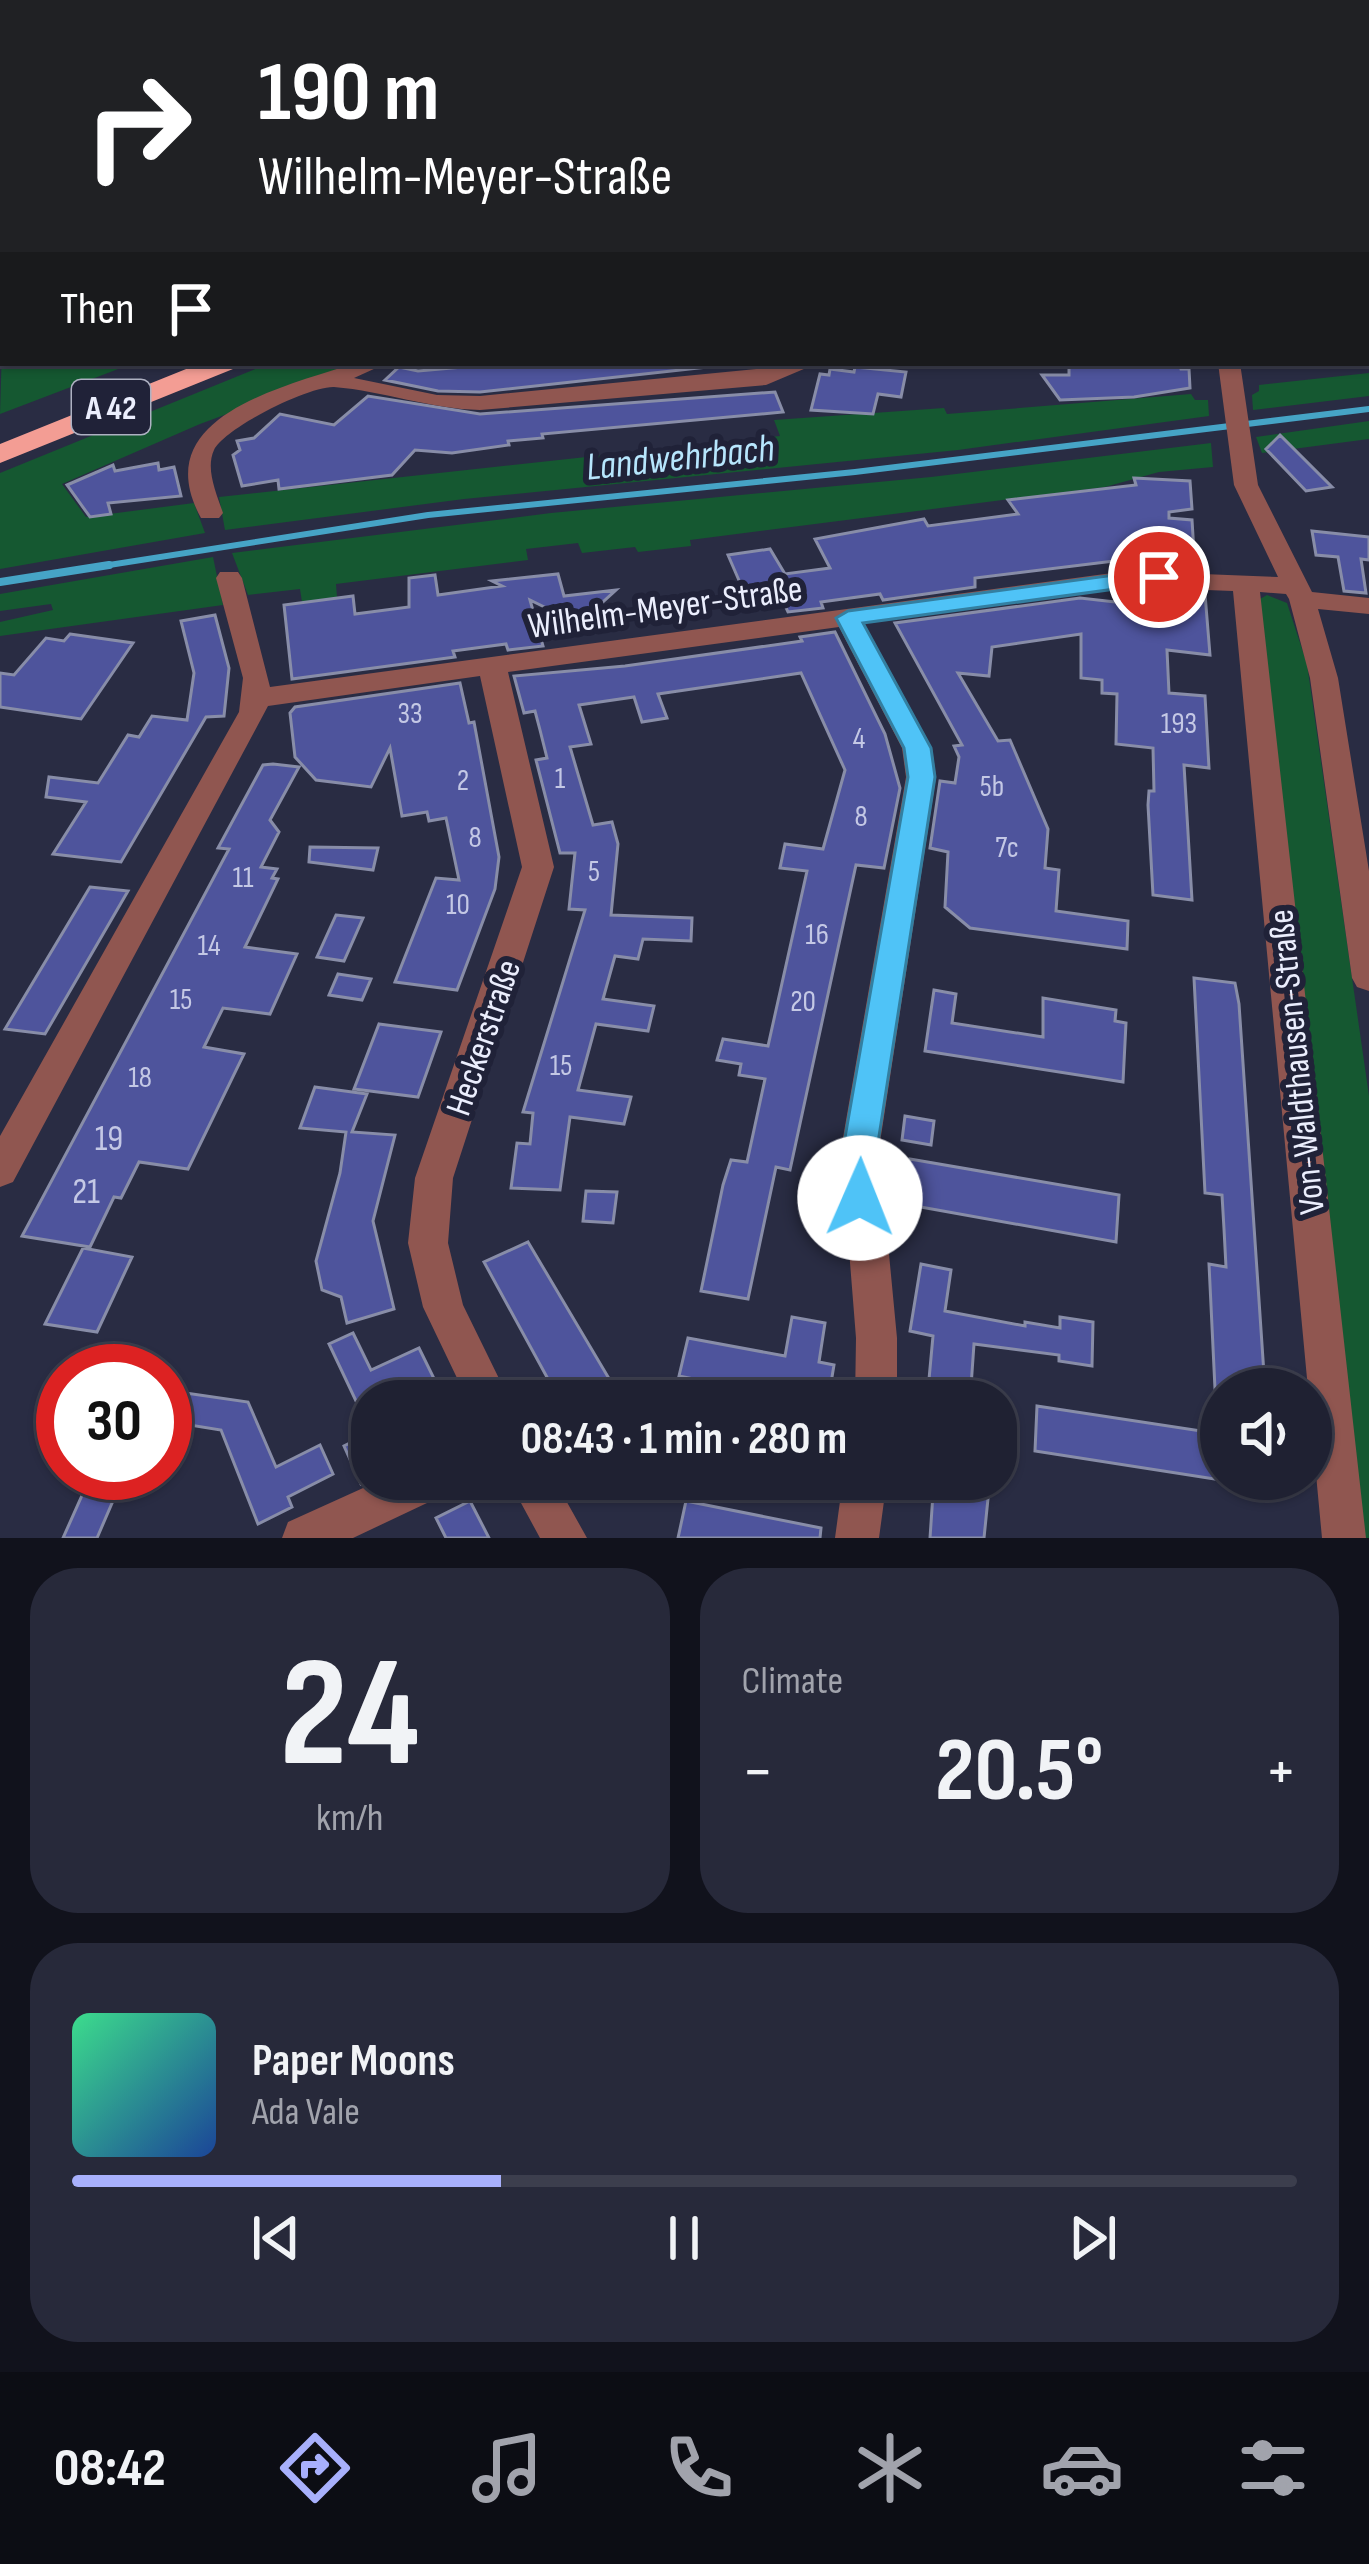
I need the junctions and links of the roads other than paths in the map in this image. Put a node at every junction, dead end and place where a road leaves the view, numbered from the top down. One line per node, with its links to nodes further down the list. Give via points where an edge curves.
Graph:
1 (165, 366): 7 (highway, A 42)
2 (217, 366): 8 (highway, A 42)
3 (368, 366): 6 (street)
4 (798, 366): 6 (street, via 766,378 480,403)
5 (1229, 366): 12 (street, via 1246,485)
6 (331, 380): 9 (street, via 214,434 198,468)
7 (0, 432)
8 (0, 454)
9 (210, 513)
10 (230, 578): 16 (street)
11 (1246, 586): 12 (street, Wilhelm-Meyer-Straße); 14 (street, Wilhelm-Meyer-Straße, via 1141,578); 27 (street, Von-Waldthausen-Straße)
12 (1299, 593): 13 (street, Wilhelm-Meyer-Straße); 17 (street, via 1324,677)
13 (1369, 606)
14 (848, 618): 15 (street, Wilhelm-Meyer-Straße); 20 (street, via 917,748 921,777 860,1149)
15 (492, 666): 16 (street, Wilhelm-Meyer-Straße); 19 (street, Heckerstraße, via 538,867 434,1178 428,1243 443,1307)
16 (258, 698): 18 (street)
17 (1369, 978)
18 (0, 1172)
19 (480, 1380)
20 (878, 1380)
21 (386, 1500): 24 (street)
22 (542, 1500): 25 (street)
23 (862, 1500): 26 (street)
24 (304, 1538)
25 (565, 1538)
26 (856, 1538)
27 (1344, 1538)

